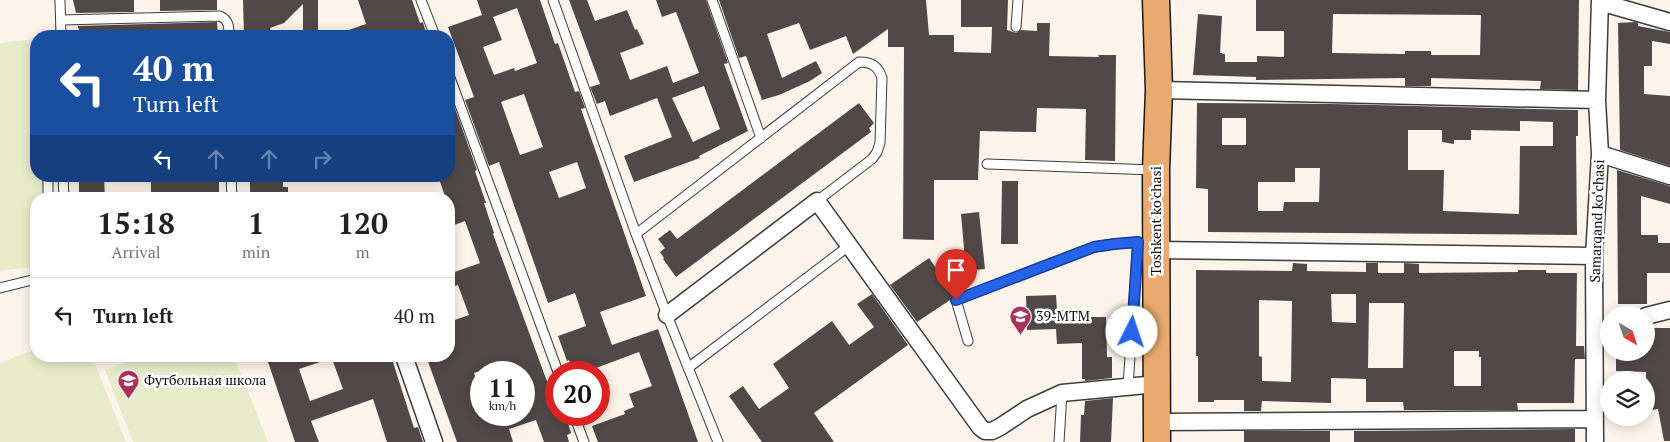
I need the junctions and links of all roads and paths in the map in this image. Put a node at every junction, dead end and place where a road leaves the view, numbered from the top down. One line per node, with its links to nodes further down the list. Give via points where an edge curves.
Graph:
1 (60, 0): 8 (lane)
2 (421, 0): 13 (lane)
3 (553, 0): 23 (lane)
4 (712, 0): 17 (lane)
5 (1018, 0): 10 (lane)
6 (1156, 0): 14 (main road, Toshkent ko'chasi)
7 (1600, 1): 9 (street); 16 (street, Samarqand ko‘chasi)
8 (61, 20): 11 (lane); 12 (lane, via 220,16 228,22)
9 (1670, 22)
10 (1016, 28)
11 (61, 30)
12 (229, 30)
13 (433, 30)
14 (1159, 90): 16 (street); 20 (main road, Toshkent ko'chasi)
15 (455, 91): 35 (lane)
16 (1597, 100): 18 (street, Samarqand ko‘chasi)
17 (761, 138): 22 (lane, via 859,62 875,65 882,78 877,152); 23 (lane)
18 (1600, 154): 21 (street); 26 (street, Samarqand ko‘chasi)
19 (987, 164): 20 (lane)
20 (1156, 170): 25 (main road, Toshkent ko'chasi)
21 (1670, 176)
22 (817, 201): 24 (street); 32 (street)
23 (636, 234): 32 (lane)
24 (850, 245): 37 (lane); 40 (street, via 985,431 1000,428 1027,409)
25 (1156, 250): 26 (street); 38 (main road, Toshkent ko'chasi)
26 (1594, 256): 29 (street, Samarqand ko‘chasi)
27 (30, 280): 28 (lane)
28 (0, 288)
29 (1600, 310)
30 (1670, 310): 31 (street)
31 (1655, 314)
32 (666, 315): 37 (lane)
33 (968, 341): 39 (lane, via 956,300 1094,247 1138,242)
34 (1600, 351): 41 (street, Samarqand ko‘chasi)
35 (554, 361)
36 (406, 362): 44 (street)
37 (688, 368): 46 (lane)
38 (1157, 384): 39 (street); 43 (main road, Toshkent ko'chasi)
39 (1128, 386): 40 (street)
40 (1062, 394): 47 (lane)
41 (1594, 419): 43 (street); 48 (street, Samarqand ko‘chasi)
42 (578, 426): 45 (lane)
43 (1157, 432)
44 (434, 442)
45 (584, 442)
46 (718, 442)
47 (1059, 442)
48 (1595, 442)

